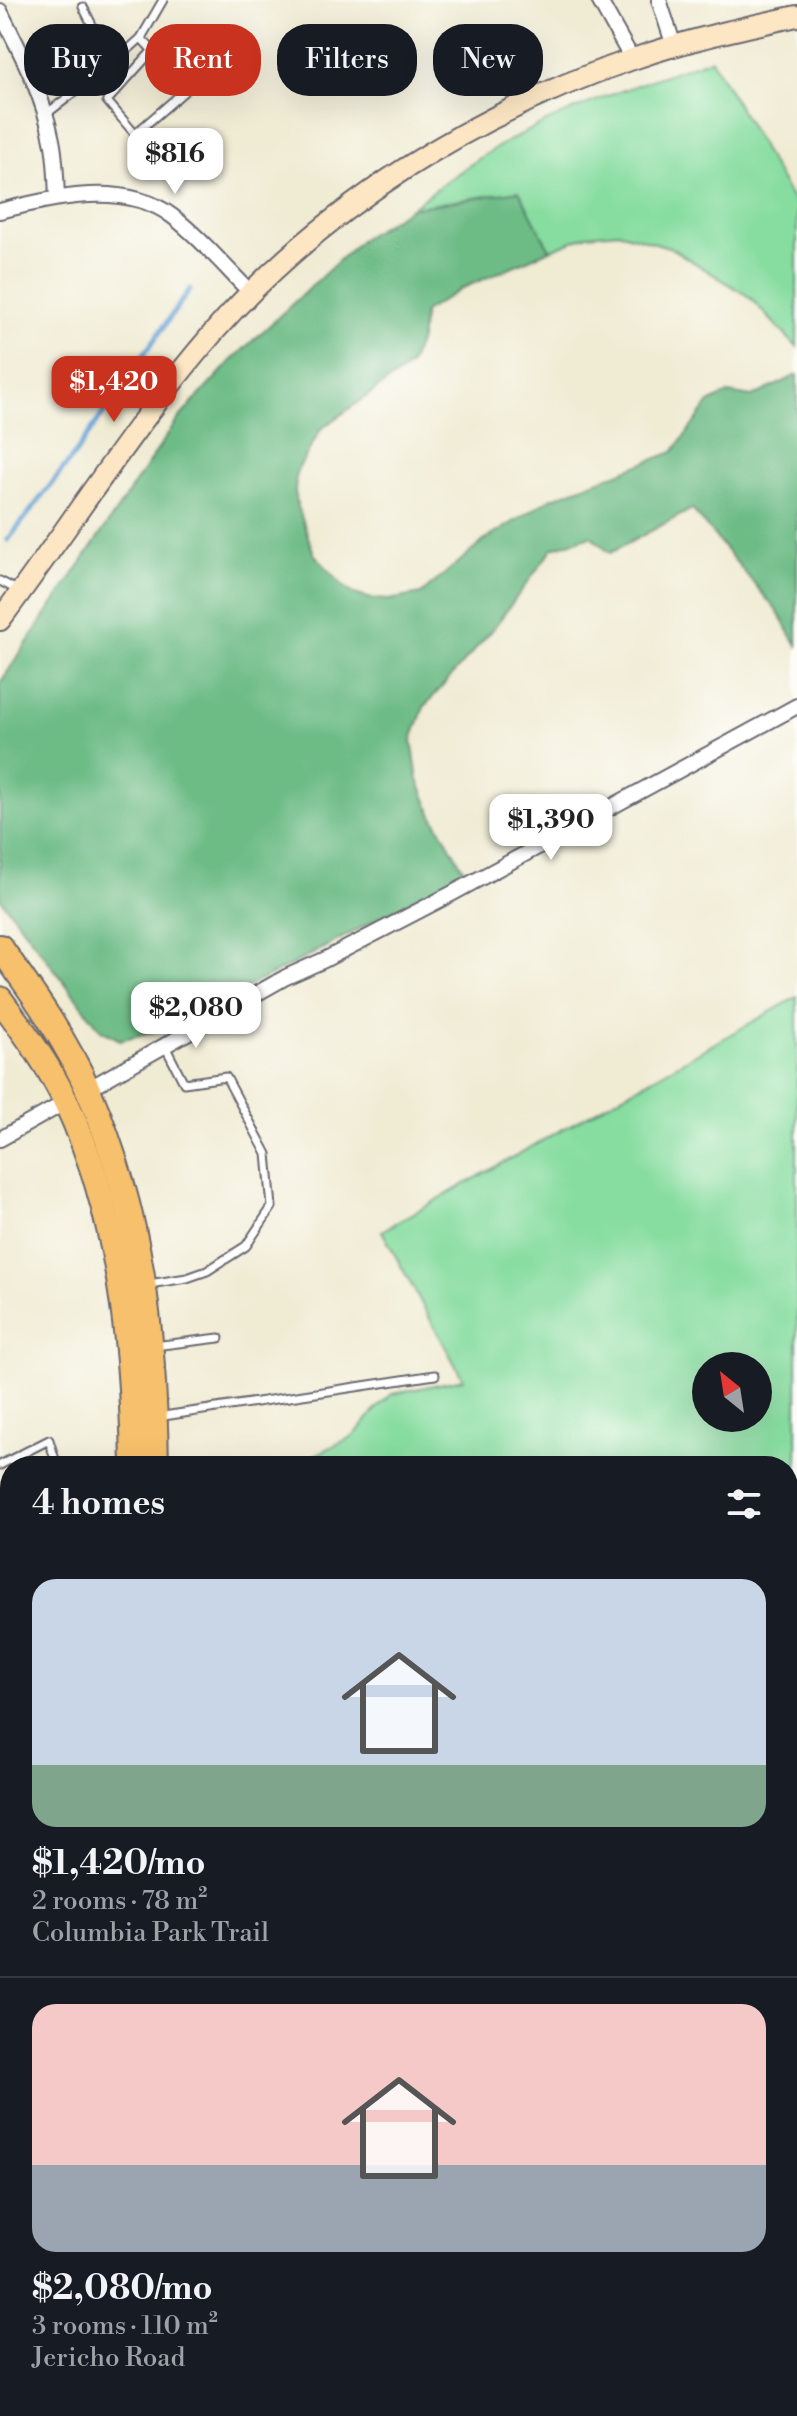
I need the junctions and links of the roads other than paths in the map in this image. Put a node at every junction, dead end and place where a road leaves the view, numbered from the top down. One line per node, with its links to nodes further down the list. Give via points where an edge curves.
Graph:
1 (163, 0): 8 (lane)
2 (599, 0): 13 (street)
3 (659, 0): 10 (street)
4 (83, 7): 7 (lane)
5 (0, 11): 15 (street)
6 (797, 16): 10 (main road)
7 (92, 24)
8 (141, 38): 9 (lane); 11 (lane)
9 (145, 42)
10 (674, 46): 13 (main road)
11 (129, 49)
12 (153, 50): 12 (lane, via 188,88 135,134 107,101)
13 (632, 59): 18 (main road, via 534,98 431,152 354,205)
14 (70, 96): 15 (lane)
15 (46, 114): 16 (street)
16 (57, 197): 17 (street); 18 (street, via 105,194 171,215)
17 (0, 211)
18 (251, 293): 20 (main road, via 170,386)
19 (0, 581): 20 (lane)
20 (21, 592): 21 (main road)
21 (0, 620)
22 (797, 706): 26 (street)
23 (0, 947): 27 (main road)
24 (0, 999): 25 (main road)
25 (29, 1040): 27 (main road, via 73,1088); 28 (main road)
26 (165, 1046): 27 (street); 30 (lane, via 184,1083 226,1077 267,1154 272,1207 246,1246 207,1271)
27 (88, 1089): 30 (main road, via 122,1183)
28 (66, 1102): 29 (street); 37 (main road, via 93,1175 117,1267 126,1316)
29 (0, 1139)
30 (144, 1285): 32 (main road)
31 (219, 1338): 32 (lane)
32 (152, 1346): 34 (main road)
33 (435, 1375): 34 (lane)
34 (155, 1417): 38 (main road)
35 (18, 1456): 36 (lane, via 49,1440)
36 (54, 1456)
37 (133, 1456)
38 (156, 1456)

